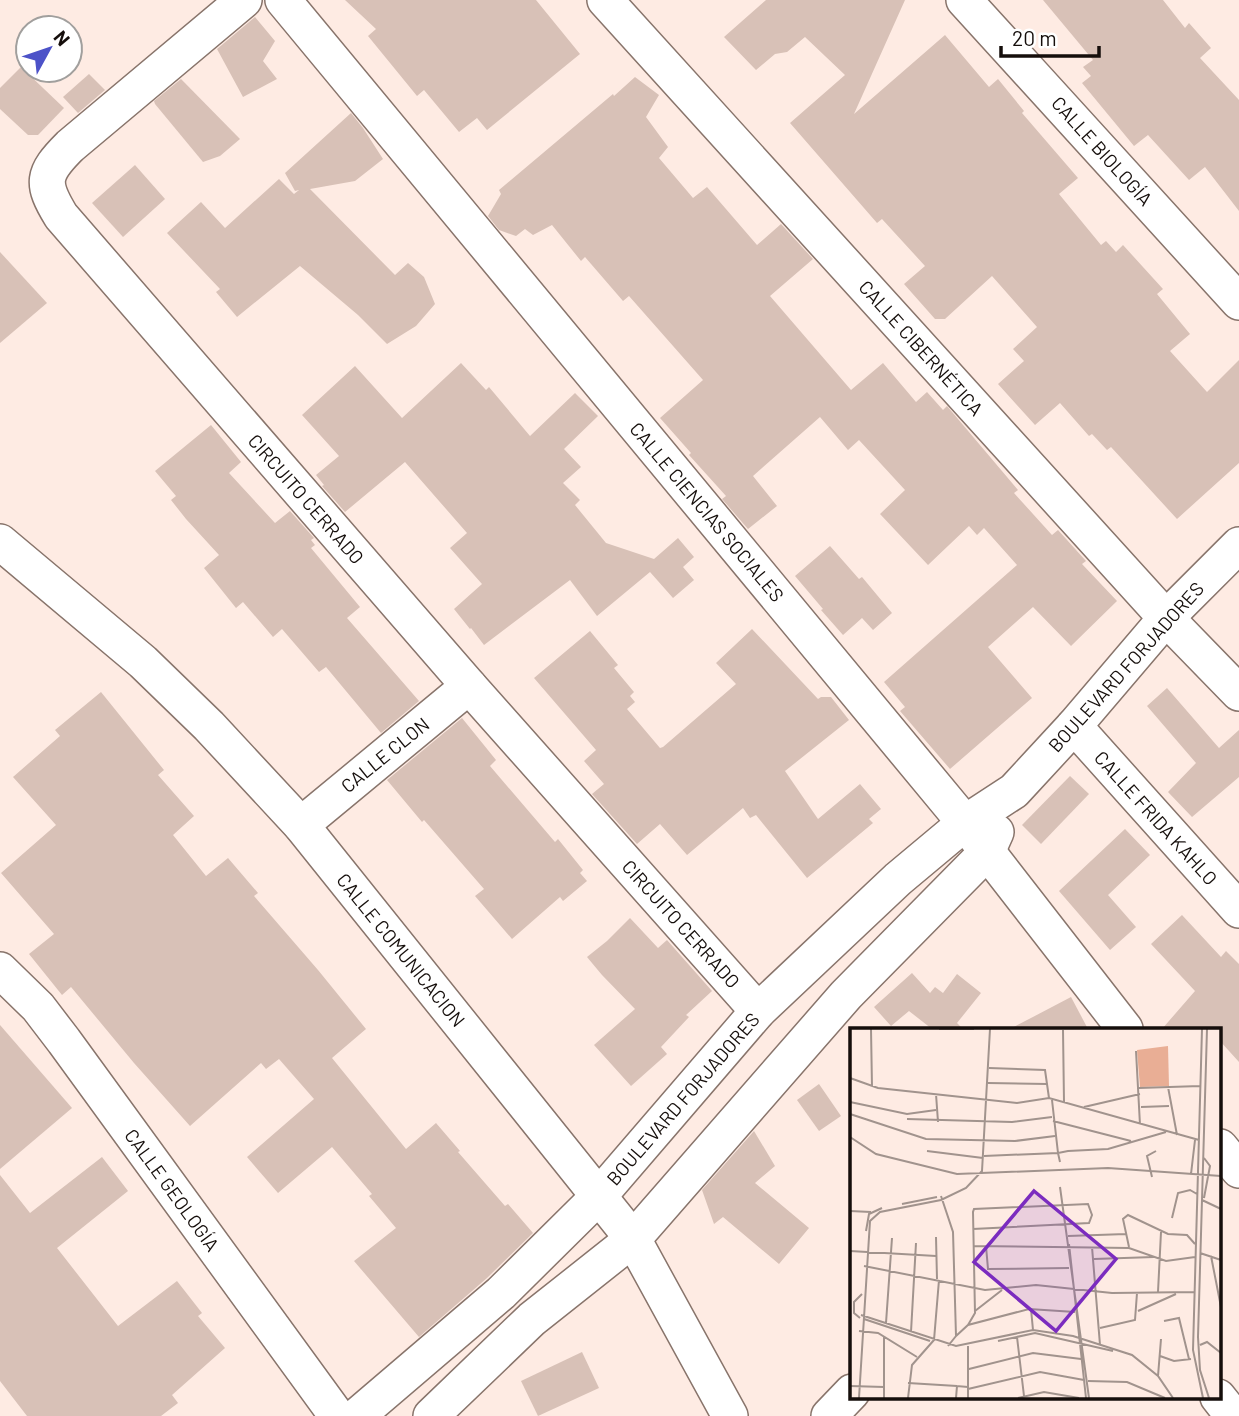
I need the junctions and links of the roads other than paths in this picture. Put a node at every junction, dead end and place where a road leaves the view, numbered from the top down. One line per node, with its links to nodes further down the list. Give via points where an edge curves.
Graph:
1 (244, 0): 9 (street, CIRCUITO CERRADO, via 70,146 48,172 47,185 61,216)
2 (284, 0): 13 (street, CALLE CIENCIAS SOCIALES)
3 (606, 0): 8 (street, CALLE CIBERNÉTICA)
4 (964, 0): 5 (street, CALLE BIOLOGÍA)
5 (1239, 302)
6 (0, 542): 14 (street, CALLE COMUNICACION, via 152,671)
7 (1239, 545): 8 (street, BOULEVARD FORJADORES)
8 (1166, 618): 10 (street, CALLE CIBERNÉTICA); 11 (street, BOULEVARD FORJADORES)
9 (469, 686): 14 (street, CALLE CLON); 18 (street, CIRCUITO CERRADO)
10 (1239, 692)
11 (1074, 726): 12 (street, BOULEVARD FORJADORES); 16 (street, CALLE FRIDA KAHLO)
12 (1014, 791): 13 (street, BOULEVARD FORJADORES); 15 (street, BOULEVARD FORJADORES)
13 (965, 823): 15 (street, CALLE CIENCIAS SOCIALES); 18 (street, BOULEVARD FORJADORES, via 898,878)
14 (301, 825): 22 (street, CALLE COMUNICACION)
15 (987, 852): 19 (street, CALLE CIENCIAS SOCIALES); 23 (street, BOULEVARD FORJADORES, via 846,995)
16 (1239, 910)
17 (4, 981): 26 (street, CALLE GEOLOGÍA, via 38,1007)
18 (758, 1011): 22 (street, BOULEVARD FORJADORES)
19 (1124, 1028)
20 (1222, 1150): 21 (street)
21 (1239, 1171)
22 (598, 1197): 23 (street, CALLE COMUNICACION); 27 (street, BOULEVARD FORJADORES, via 501,1293)
23 (633, 1239): 28 (street, BOULEVARD FORJADORES, via 532,1319); 29 (street, CALLE COMUNICACION)
24 (850, 1394): 30 (street)
25 (1219, 1398): 31 (street)
26 (337, 1416)
27 (357, 1416)
28 (430, 1416)
29 (730, 1416)
30 (829, 1416)
31 (1233, 1416)

